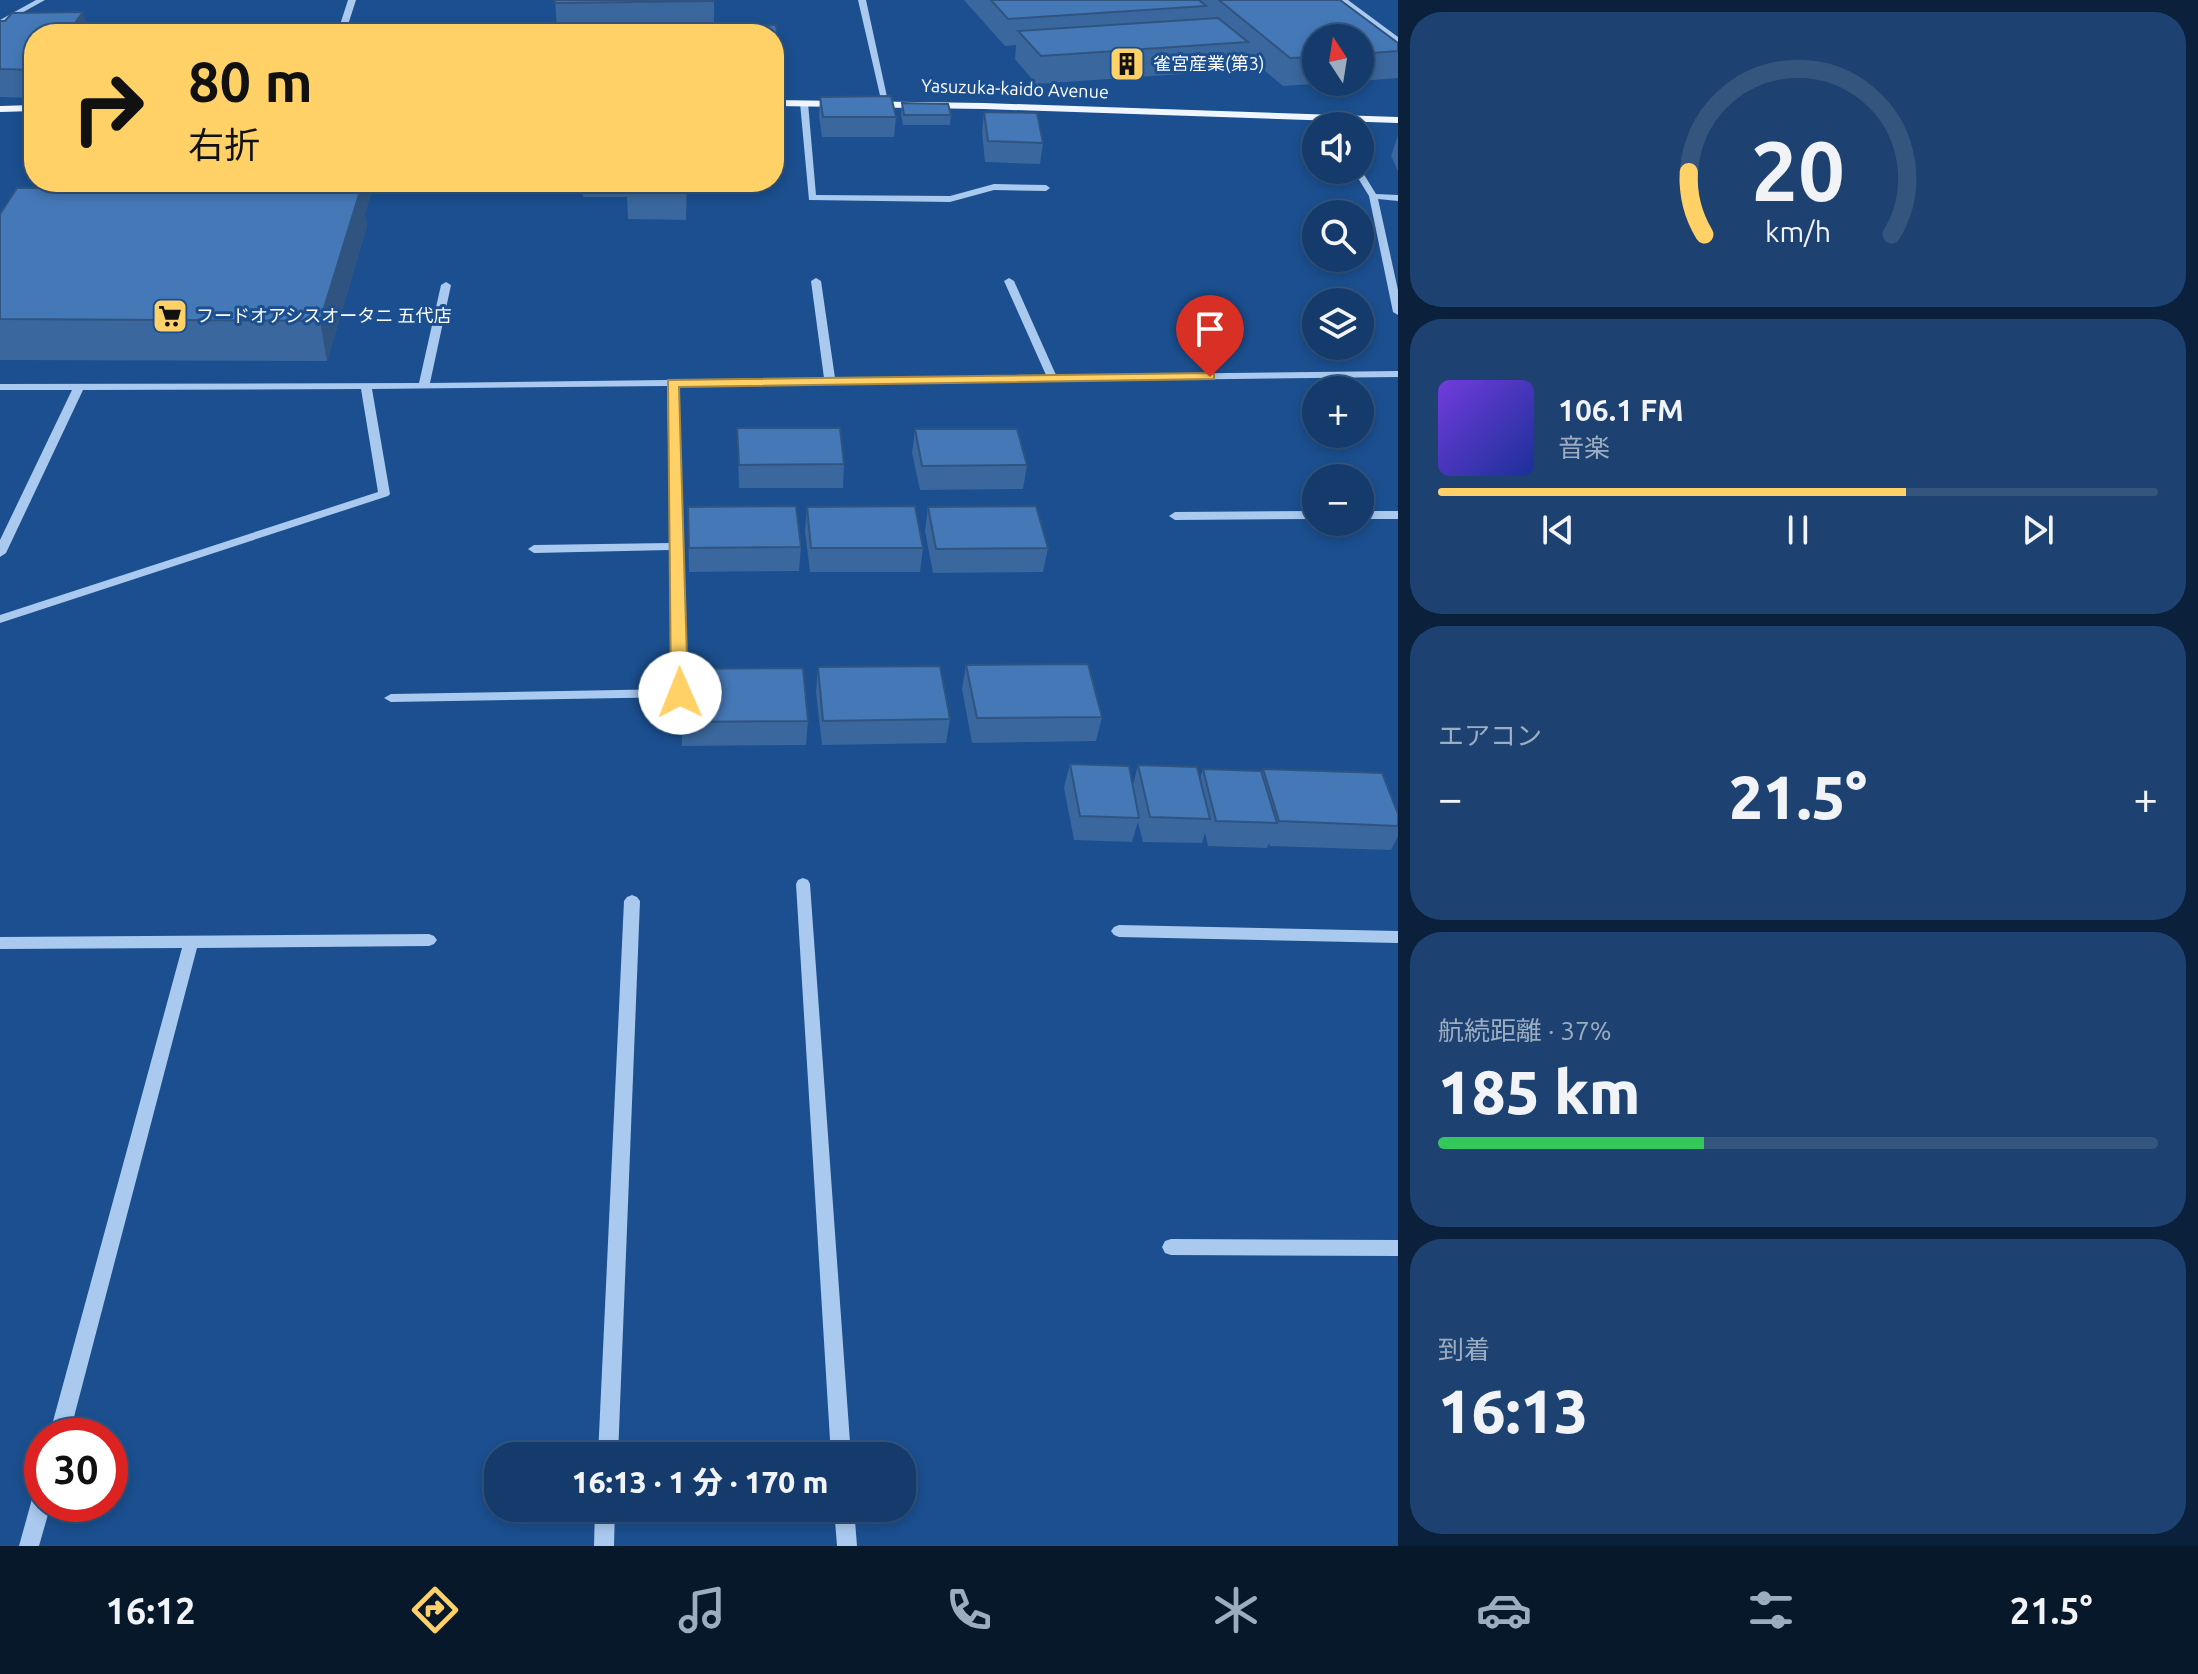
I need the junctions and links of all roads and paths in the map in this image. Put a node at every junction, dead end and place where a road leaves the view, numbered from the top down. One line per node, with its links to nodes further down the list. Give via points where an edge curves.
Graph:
1 (41, 0): 5 (street)
2 (352, 0): 6 (street)
3 (862, 0): 10 (street)
4 (1343, 0): 7 (street)
5 (0, 23)
6 (344, 24)
7 (1398, 41)
8 (784, 103): 9 (main road, Yasuzuka-kaido Avenue)
9 (804, 103): 10 (main road, Yasuzuka-kaido Avenue); 17 (street, via 812,198 950,199 994,187)
10 (886, 104): 14 (main road, Yasuzuka-kaido Avenue)
11 (24, 108): 12 (main road)
12 (0, 109)
13 (1398, 120): 15 (main road, Yasuzuka-kaido Avenue)
14 (1302, 121)
15 (1374, 121)
16 (1366, 184): 18 (street)
17 (1046, 188)
18 (1373, 196): 19 (street); 23 (street)
19 (1398, 198)
20 (816, 281): 26 (street)
21 (1009, 281): 25 (street)
22 (446, 285): 29 (street)
23 (1398, 312)
24 (1398, 374): 25 (street)
25 (1053, 379): 26 (street)
26 (830, 382): 27 (street)
27 (672, 383): 29 (street); 36 (street)
28 (366, 386): 29 (street); 31 (street); 39 (street, via 384,494)
29 (424, 386)
30 (0, 387): 31 (street)
31 (79, 387): 38 (street)
32 (1302, 515): 35 (street)
33 (1374, 515): 34 (street)
34 (1398, 515)
35 (1175, 516)
36 (676, 546): 37 (street); 40 (street, via 680,693)
37 (534, 549)
38 (0, 553)
39 (0, 619)
40 (391, 698)
41 (803, 884): 52 (street)
42 (632, 901): 51 (street)
43 (1119, 931): 44 (street)
44 (1398, 937)
45 (429, 940): 46 (street)
46 (191, 942): 47 (street); 50 (street)
47 (0, 943)
48 (1171, 1247): 49 (street)
49 (1398, 1248)
50 (64, 1418)
51 (609, 1442)
52 (840, 1442)
53 (36, 1522): 56 (street)
54 (605, 1522): 57 (street)
55 (845, 1522): 58 (street)
56 (29, 1546)
57 (604, 1546)
58 (847, 1546)

